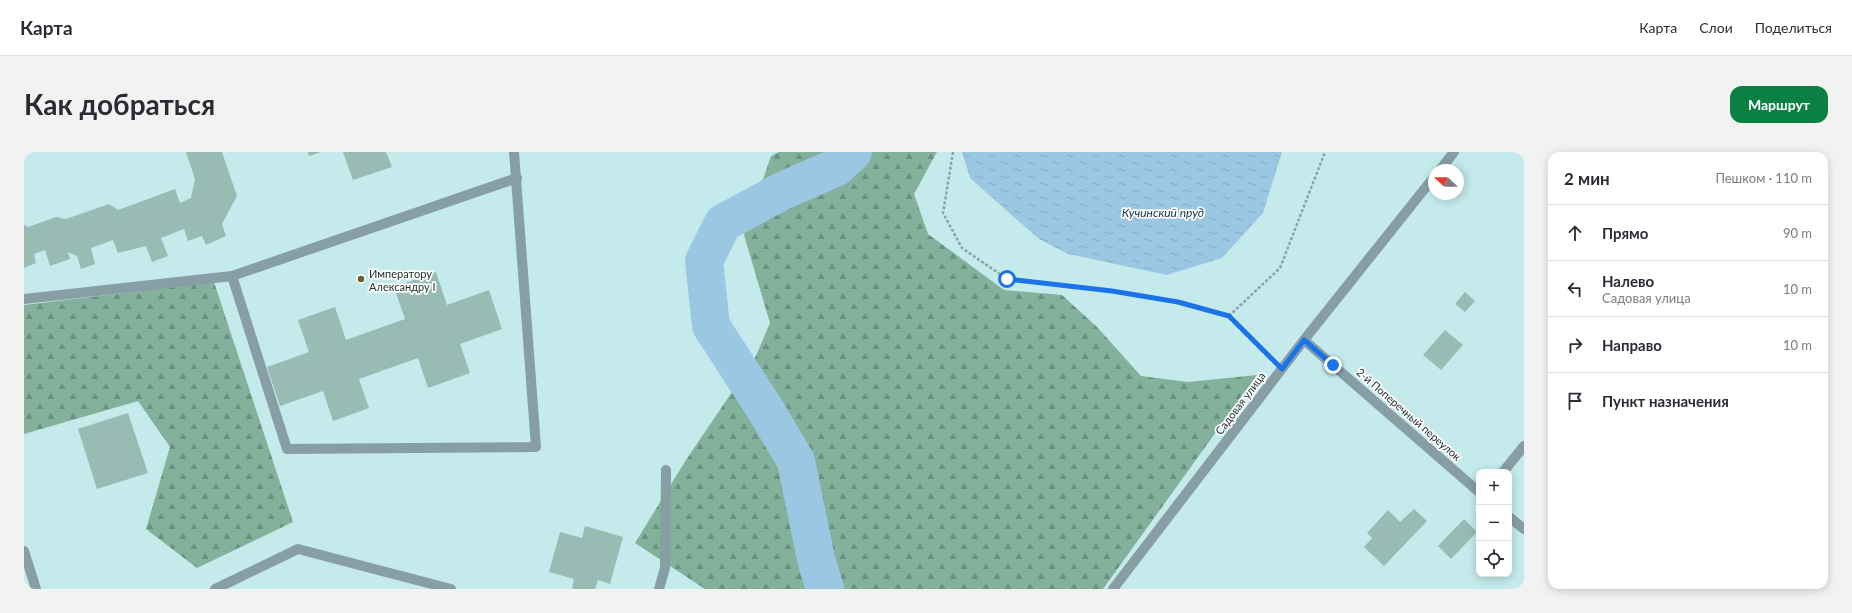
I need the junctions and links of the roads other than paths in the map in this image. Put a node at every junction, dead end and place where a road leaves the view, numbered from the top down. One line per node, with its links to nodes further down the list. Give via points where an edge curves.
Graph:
1 (514, 152): 4 (street)
2 (1454, 152): 3 (street)
3 (1445, 164)
4 (517, 178): 6 (street); 6 (street, via 536,447 287,449)
5 (1428, 185): 8 (street, Садовая улица)
6 (232, 276): 7 (street)
7 (24, 299)
8 (1304, 340): 12 (street, 2-й Поперечный переулок); 20 (street, Садовая улица)
9 (1524, 446): 10 (street)
10 (1505, 469)
11 (666, 470): 19 (street, via 665,568)
12 (1476, 489)
13 (1512, 520): 14 (street)
14 (1524, 530)
15 (24, 551): 16 (street)
16 (36, 589)
17 (215, 589): 18 (street, via 298,548)
18 (451, 589)
19 (659, 589)
20 (1113, 589)

